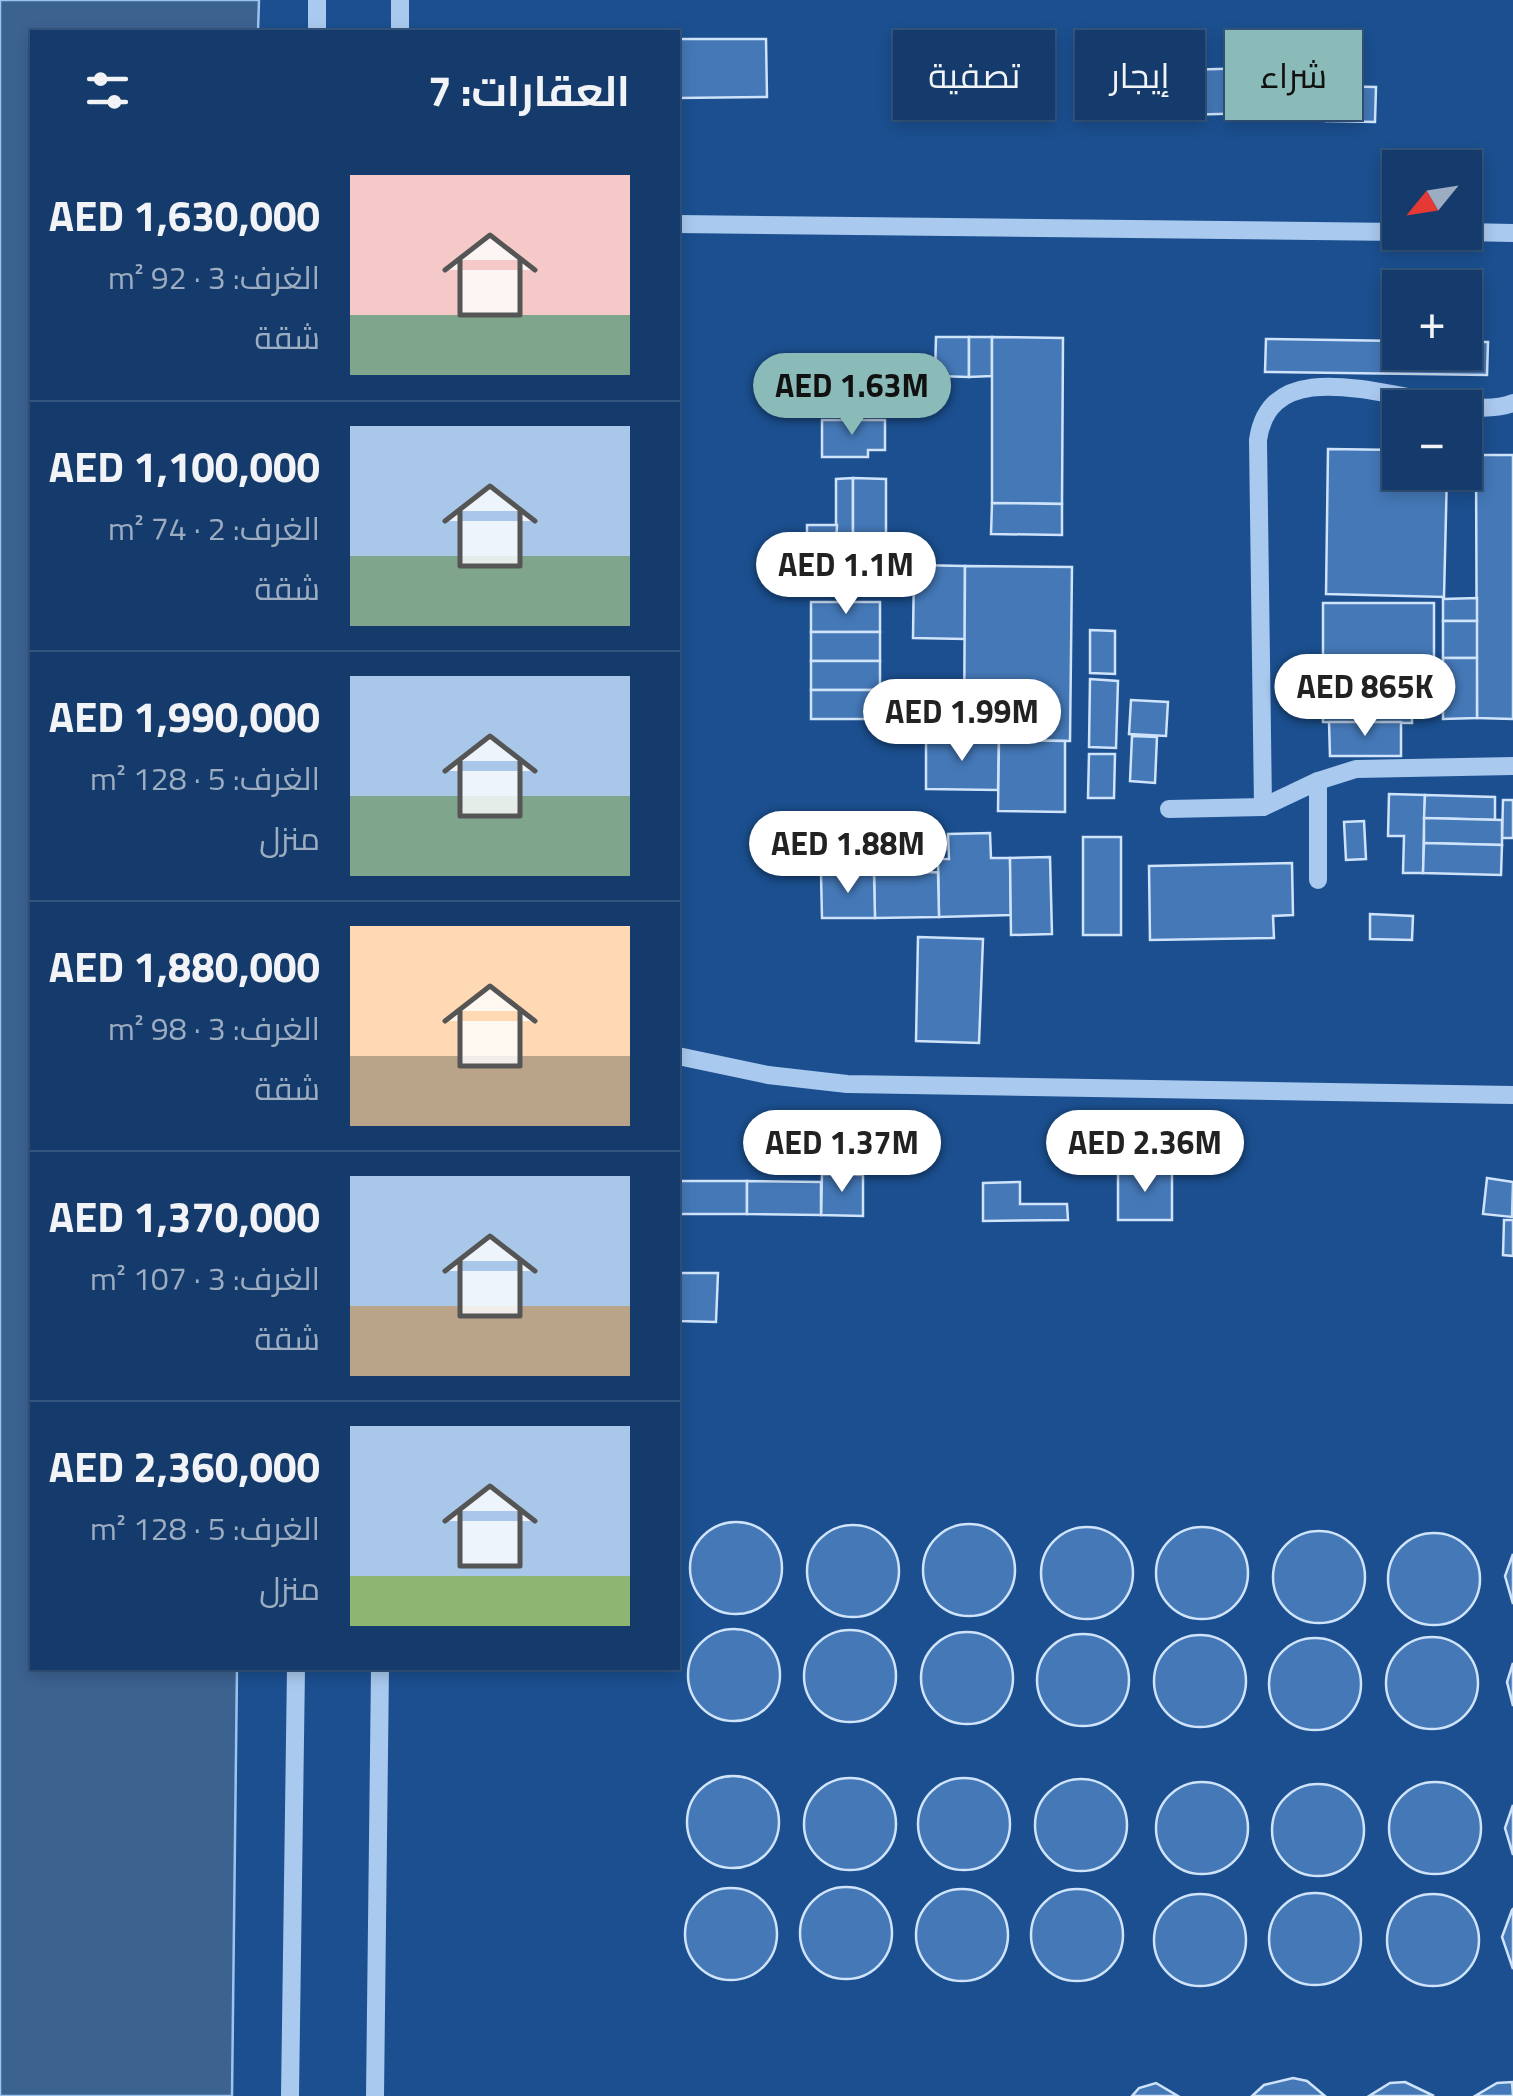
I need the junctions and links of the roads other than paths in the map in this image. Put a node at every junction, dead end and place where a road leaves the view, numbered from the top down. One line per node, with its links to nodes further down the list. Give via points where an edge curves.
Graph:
1 (317, 0): 3 (street)
2 (400, 0): 4 (street)
3 (316, 30)
4 (400, 30)
5 (680, 224): 6 (street)
6 (1382, 232)
7 (1482, 232): 8 (street)
8 (1513, 233)
9 (1513, 404): 12 (street, via 1486,409 1312,387 1284,395 1265,414 1258,440)
10 (1513, 766): 11 (street, via 1356,770)
11 (1318, 781): 12 (street); 14 (street)
12 (1263, 807): 13 (street)
13 (1169, 809)
14 (1318, 880)
15 (680, 1056): 16 (street, via 847,1084)
16 (1513, 1095)
17 (296, 1670): 19 (street)
18 (380, 1670): 20 (street)
19 (290, 2096)
20 (374, 2096)

